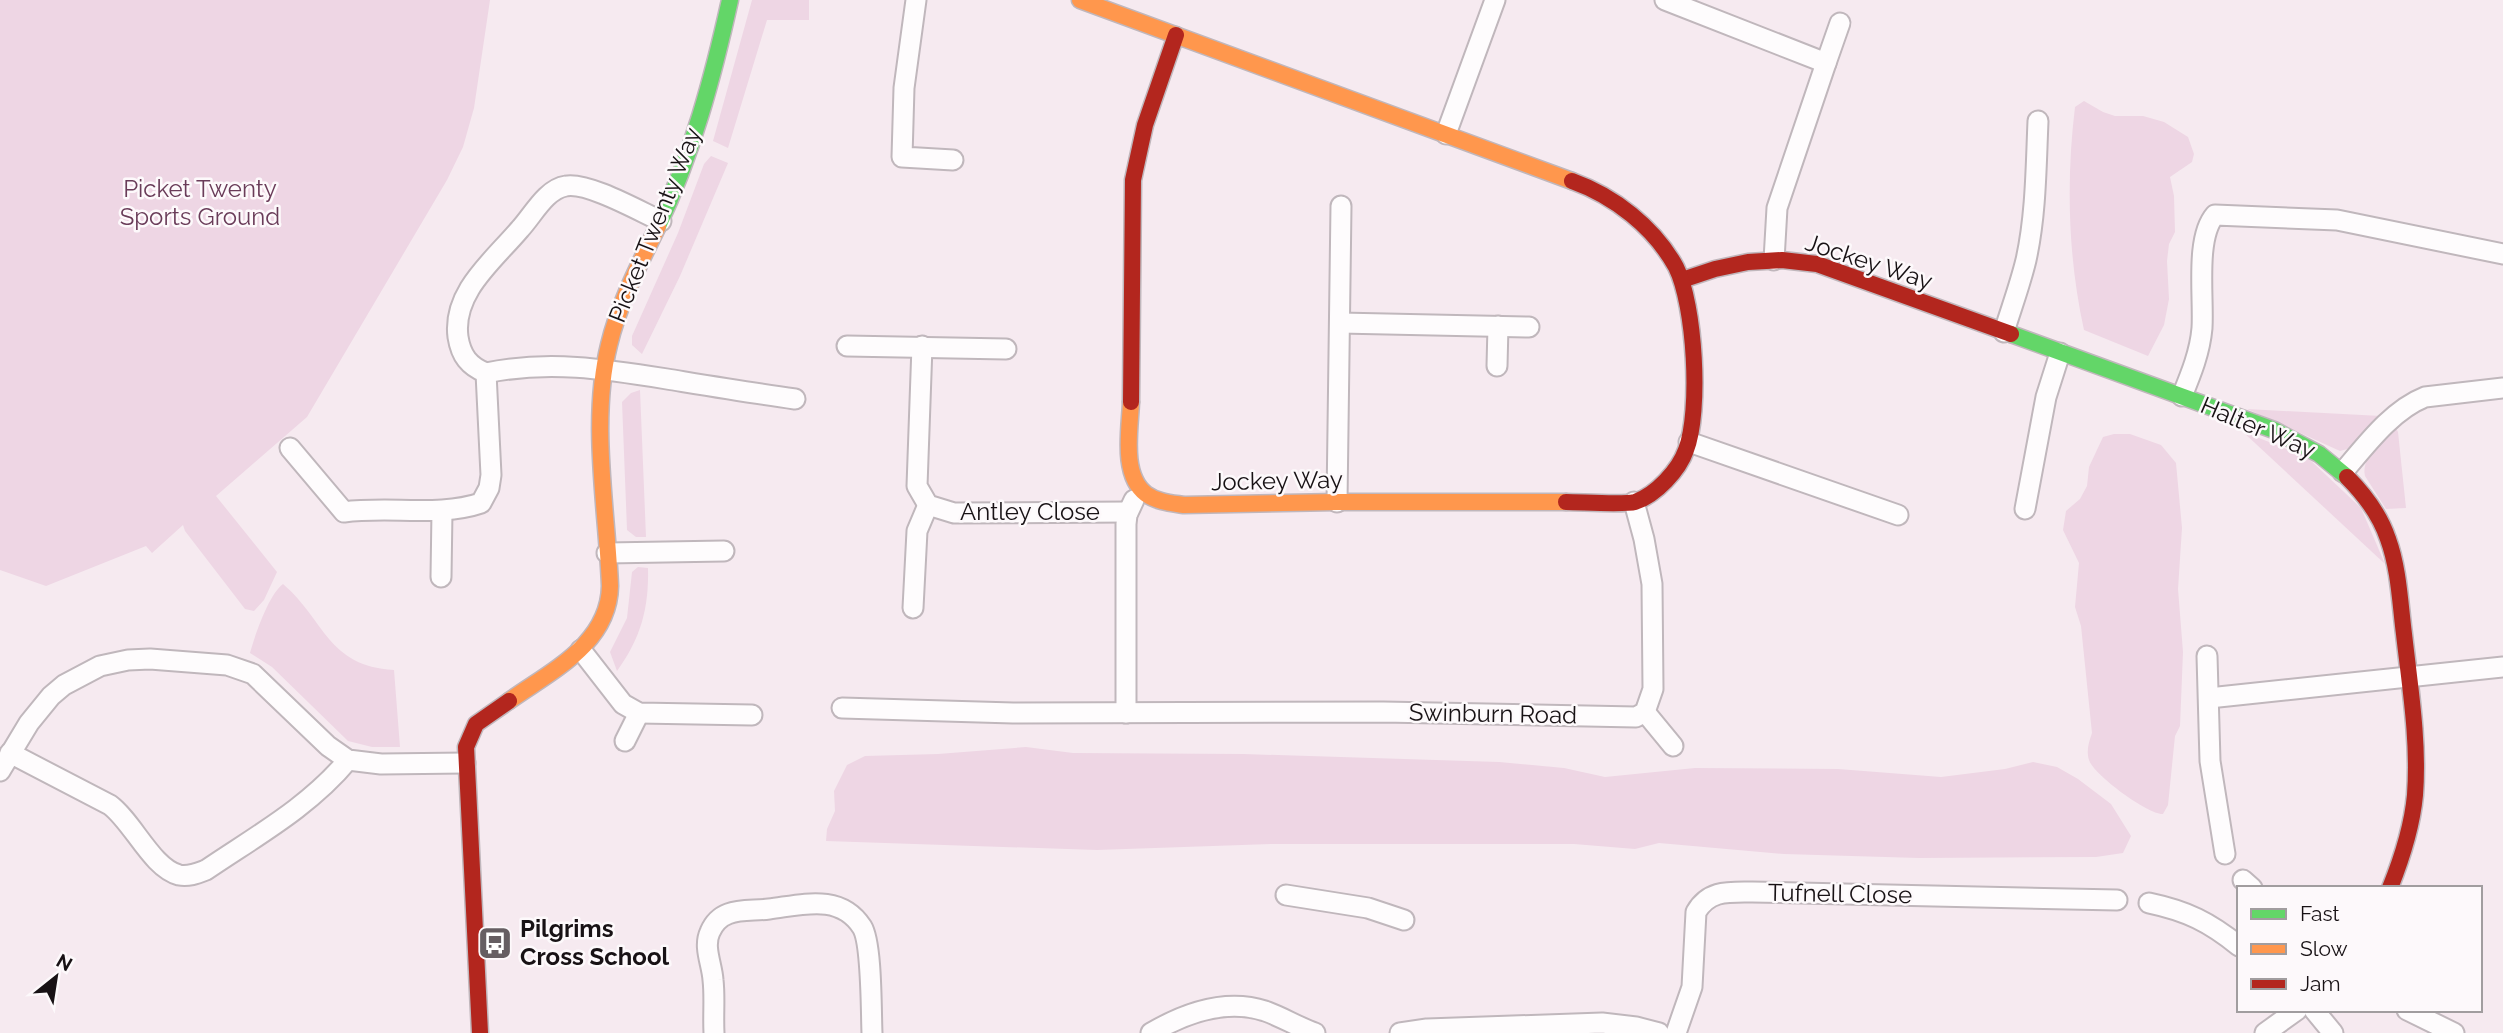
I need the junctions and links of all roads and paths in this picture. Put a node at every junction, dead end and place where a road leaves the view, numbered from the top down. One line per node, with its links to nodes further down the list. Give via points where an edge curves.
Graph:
1 (730, 0): 13 (street, Picket Twenty Way, via 692,140)
2 (916, 0): 11 (street, via 904,88 902,158)
3 (1080, 0): 7 (street)
4 (1495, 0): 10 (street)
5 (1665, 0): 8 (street)
6 (1840, 23): 8 (street)
7 (1176, 35): 10 (street); 35 (street, via 1137,150 1133,180 1130,458)
8 (1826, 62): 15 (street, via 1777,208)
9 (2038, 121): 20 (street, via 2030,239)
10 (1446, 134): 16 (street, via 1592,188 1614,201 1653,236)
11 (953, 160)
12 (1341, 206): 17 (street)
13 (660, 221): 27 (street, Picket Twenty Way, via 622,304); 28 (street, via 583,187 556,188 494,255 462,304 459,345 472,367)
14 (2503, 254): 30 (street, via 2337,220 2215,215 2206,231 2199,351)
15 (1774, 260): 16 (street, Jockey Way, via 1742,261); 20 (street, Jockey Way, via 1817,264)
16 (1682, 280): 32 (street, via 1693,357)
17 (1340, 323): 18 (street); 36 (street)
18 (1498, 326): 19 (street); 26 (street)
19 (1529, 327)
20 (2004, 332): 21 (street, Jockey Way)
21 (2039, 345): 25 (street, Halter Way)
22 (847, 346): 23 (street)
23 (922, 346): 24 (street); 38 (street, Antley Close, via 917,486)
24 (1006, 349)
25 (2060, 353): 30 (street, Halter Way); 39 (street, via 2043,409)
26 (1497, 366)
27 (604, 369): 28 (street, via 557,365); 31 (street); 44 (street, Picket Twenty Way)
28 (486, 373): 40 (street, via 489,488 481,503)
29 (2503, 388): 34 (street, via 2415,401)
30 (2182, 396): 34 (street, Halter Way, via 2296,440)
31 (794, 399)
32 (1689, 442): 37 (street, via 1682,460 1660,487); 42 (street)
33 (290, 448): 40 (street, via 344,512 369,508)
34 (2343, 472): 50 (street, Halter Way, via 2377,515 2389,541)
35 (1141, 492): 36 (street, Jockey Way, via 1185,505); 41 (street)
36 (1337, 502): 37 (street, Jockey Way)
37 (1634, 502): 53 (street, via 1652,584 1653,690)
38 (928, 505): 41 (street, Antley Close, via 954,513); 46 (street, via 917,531)
39 (2025, 509)
40 (442, 511): 45 (street)
41 (1128, 512): 55 (street)
42 (1898, 515)
43 (724, 551): 44 (street)
44 (607, 552): 47 (street, Picket Twenty Way, via 607,606 600,625)
45 (441, 577)
46 (913, 608)
47 (581, 650): 54 (street, via 623,704); 61 (street, Picket Twenty Way, via 475,724)
48 (2207, 656): 51 (street)
49 (2503, 667): 50 (street)
50 (2409, 678): 51 (street); 64 (street, Halter Way, via 2417,744 2415,792 2406,844)
51 (2209, 698): 63 (street, via 2210,761)
52 (842, 708): 55 (street, Swinburn Road)
53 (1645, 712): 55 (street, Swinburn Road, via 1636,717); 58 (street)
54 (639, 713): 56 (street); 57 (street)
55 (1126, 713)
56 (752, 715)
57 (625, 741)
58 (1673, 746)
59 (10, 753): 60 (street, via 29,723 64,685 100,666 150,659 227,665 253,674); 60 (street, via 110,805 162,865 192,876 298,809); 62 (street)
60 (348, 760): 61 (street)
61 (465, 763): 74 (street, Picket Twenty Way)
62 (0, 771)
63 (2225, 854)
64 (2391, 886)
65 (1286, 895): 68 (street, via 1368,908)
66 (2117, 900): 81 (street, Tufnell Close, via 1714,894 1696,912 1692,987)
67 (2149, 903): 69 (street, via 2180,909)
68 (1404, 920)
69 (2237, 945)
70 (2293, 1012): 82 (street)
71 (2316, 1012): 83 (street)
72 (2411, 1012): 84 (street)
73 (1495, 1030): 79 (street); 80 (street, via 1602,1023)
74 (480, 1033)
75 (714, 1033): 76 (street, via 707,945 719,918 736,910 817,902 841,908 865,932)
76 (872, 1033)
77 (1151, 1033): 78 (street, via 1186,1014 1230,1007 1261,1010)
78 (1315, 1033)
79 (1400, 1033)
80 (1659, 1033)
81 (1676, 1033)
82 (2265, 1033)
83 (2333, 1033)
84 (2454, 1033)

